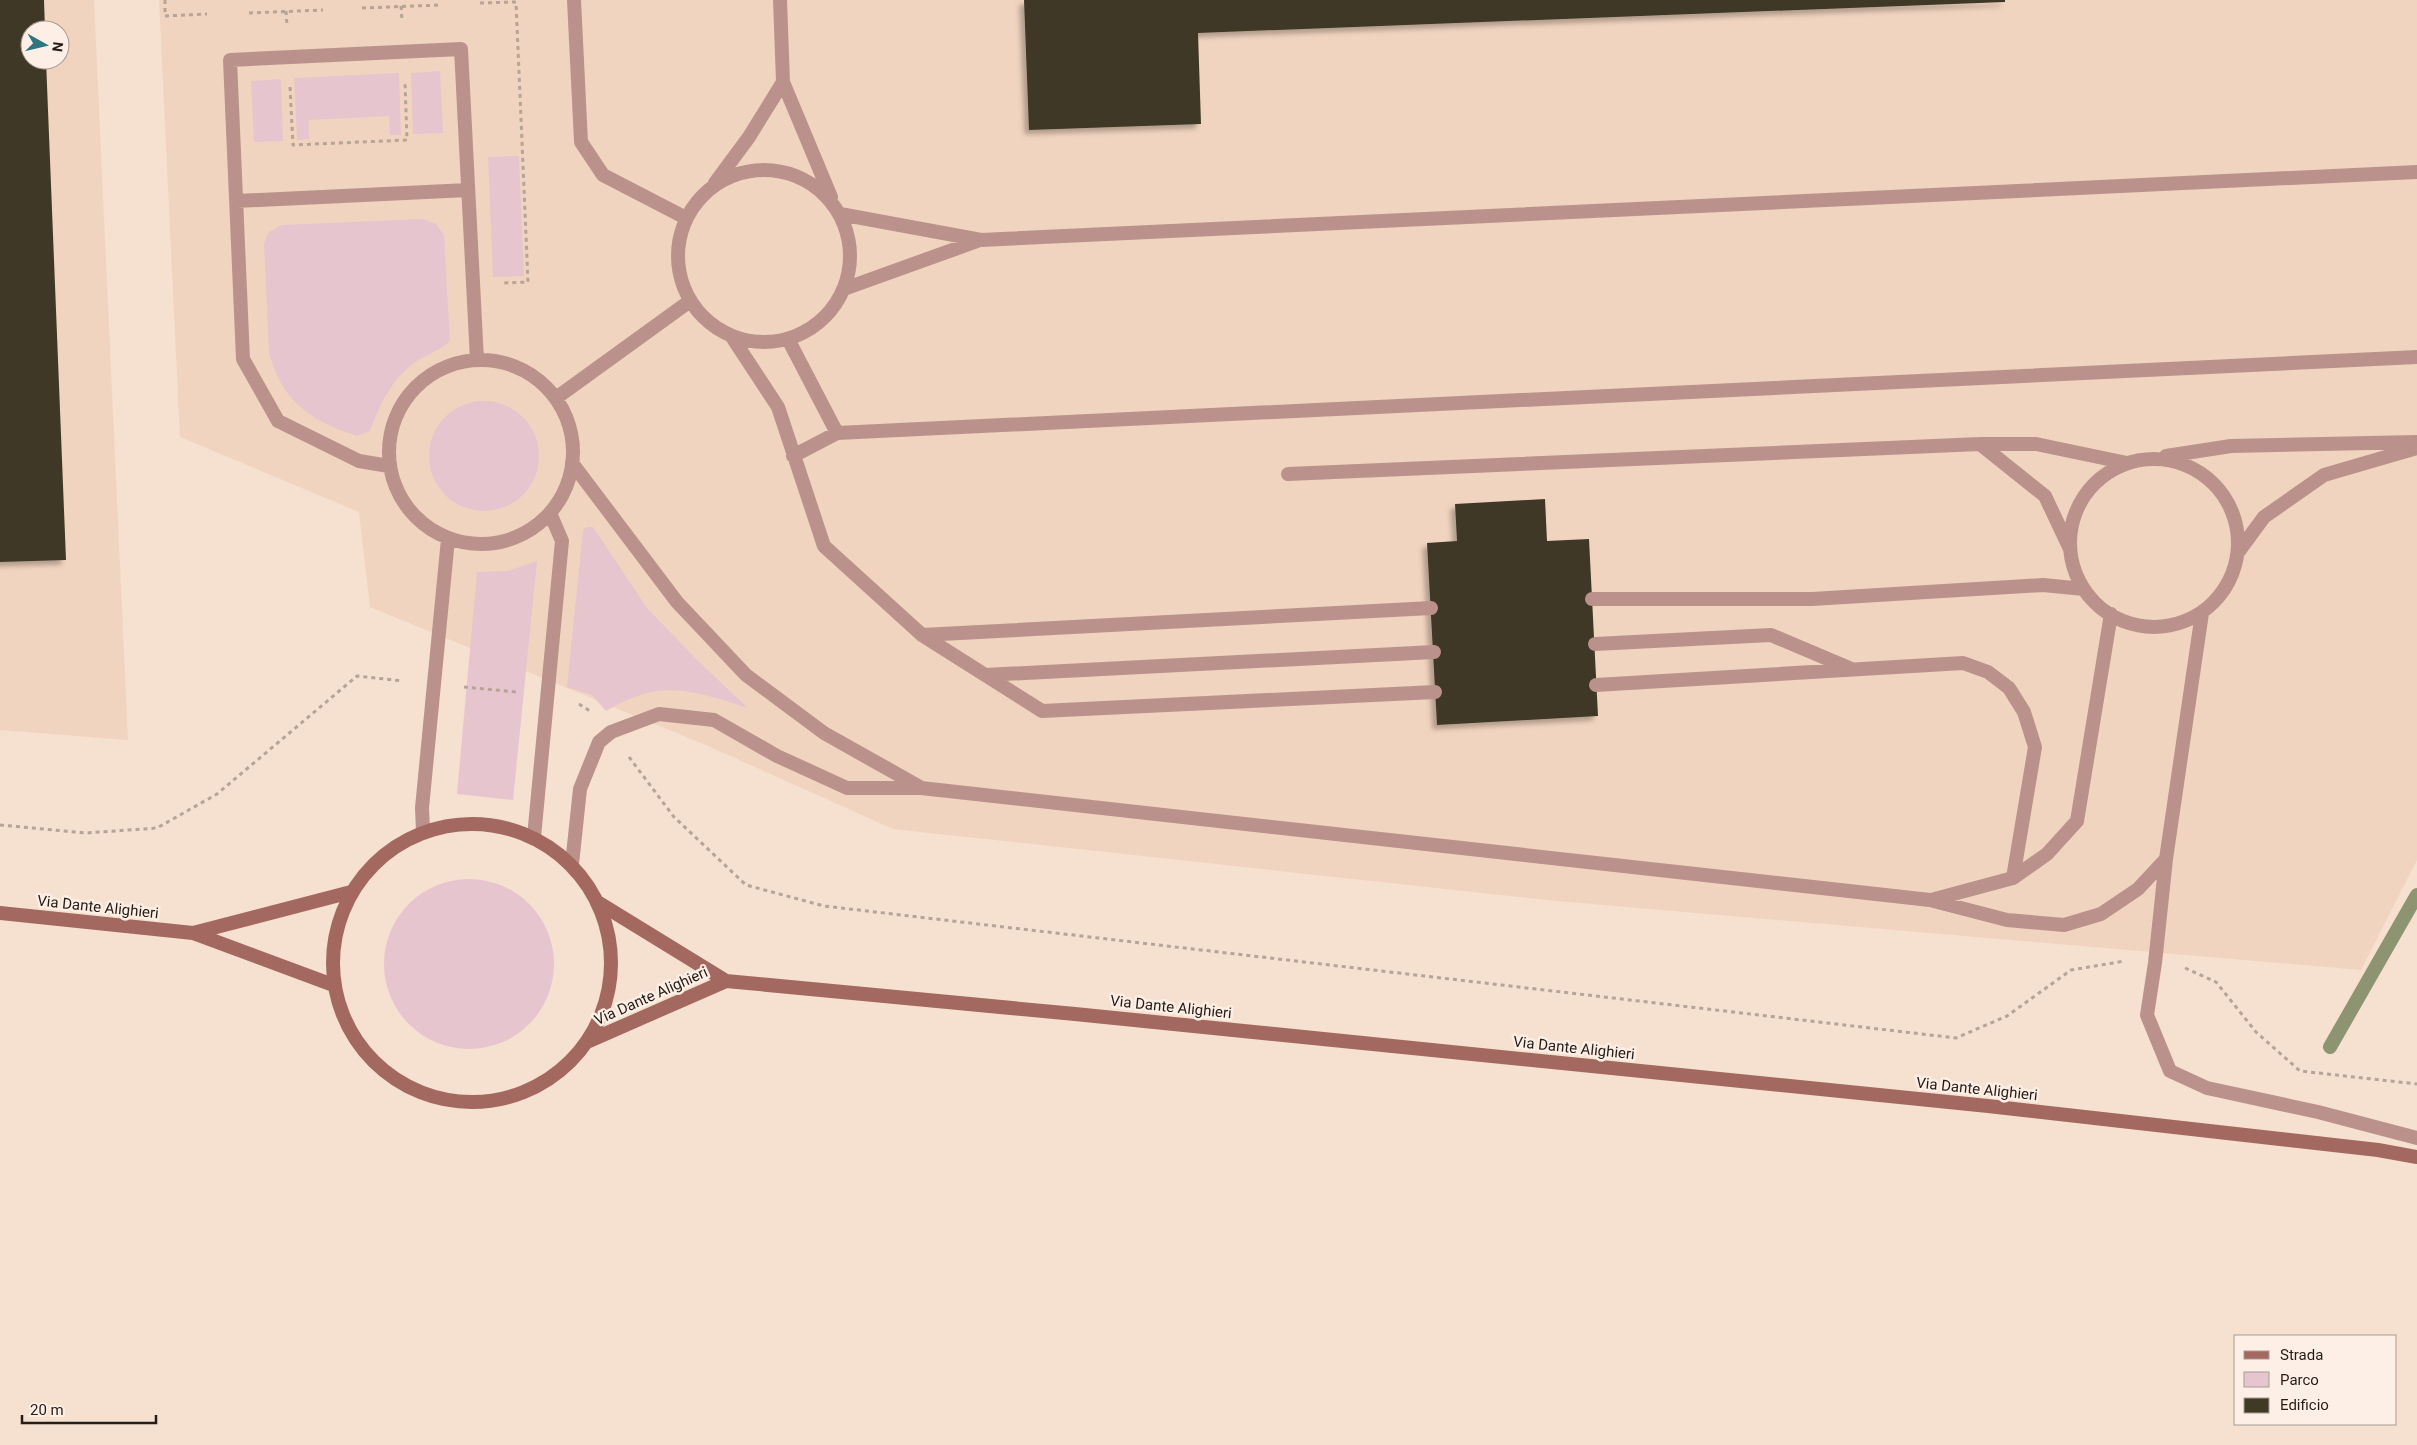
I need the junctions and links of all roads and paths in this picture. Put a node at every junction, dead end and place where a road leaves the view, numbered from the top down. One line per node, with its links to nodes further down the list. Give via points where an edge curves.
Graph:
1 (164, 0): 9 (path, via 165,16)
2 (574, 0): 18 (lane, via 581,142 603,175)
3 (780, 0): 12 (lane)
4 (480, 3): 20 (path, via 516,2 528,282)
5 (440, 5): 6 (path)
6 (362, 8)
7 (323, 10): 8 (path)
8 (249, 13)
9 (207, 14)
10 (404, 76): 11 (path, via 407,140 293,145)
11 (290, 82)
12 (783, 82): 14 (lane, via 749,137); 17 (lane)
13 (2417, 172): 19 (lane)
14 (713, 185): 17 (lane, via 737,173 763,169 789,172 813,184); 18 (lane, via 697,200)
15 (468, 190): 16 (lane); 16 (lane, via 461,48 230,60); 26 (lane)
16 (236, 200): 36 (lane, via 243,359 278,421 359,461)
17 (836, 209): 19 (lane); 21 (lane, via 849,239 850,264)
18 (686, 218): 22 (lane, via 677,246 679,274)
19 (981, 240): 21 (lane)
20 (500, 283)
21 (844, 289): 24 (lane, via 831,312 811,329)
22 (690, 301): 23 (lane, via 708,322); 27 (lane)
23 (732, 337): 24 (lane, via 760,343); 32 (lane, via 778,407)
24 (788, 339): 28 (lane)
25 (2417, 357): 28 (lane)
26 (477, 360): 27 (lane, via 500,362 521,369 540,381); 36 (lane, via 455,363 417,385 393,422 388,443)
27 (556, 398): 34 (lane, via 570,433)
28 (837, 433): 32 (lane)
29 (2417, 442): 33 (lane, via 2231,446)
30 (1980, 444): 35 (lane, via 2036,444); 37 (lane); 40 (lane, via 2045,496)
31 (2417, 448): 41 (lane, via 2324,475 2264,517)
32 (793, 456): 47 (lane, via 824,546)
33 (2155, 458): 35 (lane); 41 (lane, via 2182,462 2207,476 2226,498 2237,523)
34 (572, 463): 38 (lane, via 561,498); 60 (lane, via 677,602 746,674 824,733)
35 (2127, 463): 40 (lane, via 2107,473 2078,506 2072,527)
36 (389, 466): 39 (lane, via 396,489 408,510 426,527)
37 (1288, 474)
38 (550, 513): 39 (lane, via 529,531 503,542 475,544); 63 (lane, via 562,541)
39 (448, 538): 62 (lane, via 422,808)
40 (2071, 550): 42 (lane, via 2074,570)
41 (2239, 551): 45 (lane, via 2232,575 2220,597)
42 (2084, 589): 43 (lane, via 2043,586 1812,599); 46 (lane, via 2097,605)
43 (1592, 599)
44 (1431, 608): 47 (lane)
45 (2202, 613): 46 (lane, via 2181,623 2158,627 2136,625); 64 (lane)
46 (2111, 614): 66 (lane, via 2078,821 2047,854)
47 (922, 635): 51 (lane)
48 (1595, 644): 50 (lane, via 1771,635)
49 (1434, 652): 51 (lane)
50 (1853, 670): 53 (lane); 66 (lane, via 1963,663 1988,672 2009,688 2024,712 2035,747)
51 (986, 675): 56 (lane, via 1042,711)
52 (398, 680): 61 (path, via 357,676 217,794 157,828 86,833)
53 (1596, 685)
54 (467, 687): 55 (path)
55 (524, 692)
56 (1435, 692)
57 (574, 701): 58 (path)
58 (598, 715)
59 (627, 754): 72 (path, via 674,817 746,885 824,906 1956,1038 2007,1016 2072,970)
60 (921, 788): 65 (lane, via 847,788 777,756 714,720 659,714 611,732 599,742 580,789); 68 (lane)
61 (0, 825)
62 (423, 831): 63 (main road, Via Dante Alighieri, via 451,824 480,822 508,827); 67 (main road, Via Dante Alighieri, via 382,855)
63 (534, 837): 65 (main road, Via Dante Alighieri)
64 (2166, 859): 68 (lane, via 2138,889 2101,914 2064,925 2008,920); 78 (lane, via 2156,963 2147,1015 2170,1071 2207,1088)
65 (572, 864): 69 (main road, Via Dante Alighieri)
66 (2013, 878): 68 (lane)
67 (351, 892): 71 (main road, Via Dante Alighieri); 75 (main road, Via Dante Alighieri, via 334,937)
68 (1930, 900)
69 (599, 903): 74 (main road, Via Dante Alighieri); 76 (main road, Via Dante Alighieri, via 611,949 608,997)
70 (0, 913): 71 (main road, Via Dante Alighieri)
71 (193, 933): 75 (main road, Via Dante Alighieri)
72 (2132, 960)
73 (2178, 965): 77 (path, via 2216,982 2256,1032 2300,1071)
74 (726, 981): 76 (main road, Via Dante Alighieri); 79 (main road, Via Dante Alighieri, via 1988,1106)
75 (333, 985): 76 (main road, Via Dante Alighieri, via 349,1030 378,1068 419,1093 428,1095 466,1103 513,1097 555,1076)
76 (589, 1041)
77 (2417, 1084)
78 (2417, 1138)
79 (2417, 1157)

